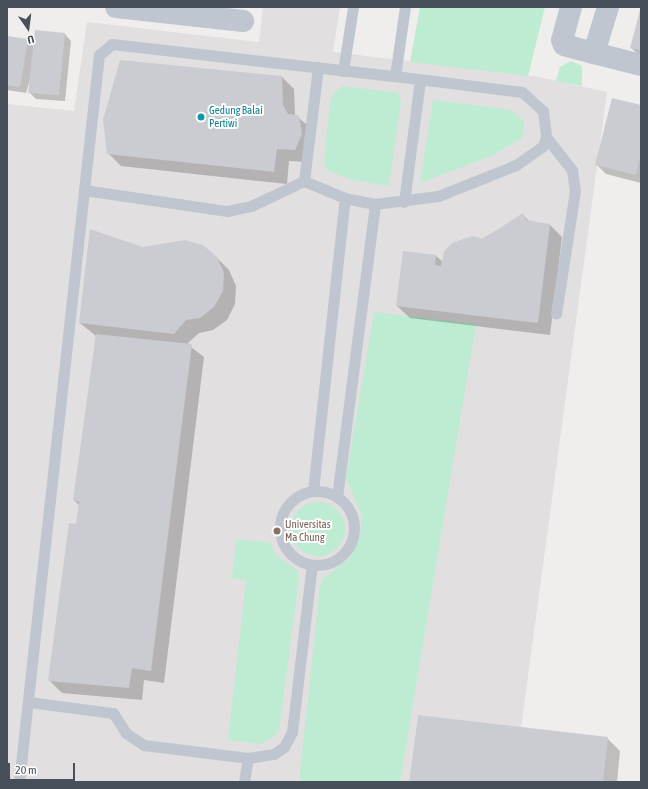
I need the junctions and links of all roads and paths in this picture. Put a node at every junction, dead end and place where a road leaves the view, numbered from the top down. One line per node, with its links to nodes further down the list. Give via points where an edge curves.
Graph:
1 (116, 7): 6 (street)
2 (353, 7): 10 (lane)
3 (405, 7): 11 (lane)
4 (571, 7): 7 (street, via 562,40 564,45)
5 (608, 7): 7 (street)
6 (243, 21)
7 (594, 53): 8 (street)
8 (641, 65)
9 (318, 68): 10 (lane); 14 (lane); 15 (lane, via 112,44 105,47 99,55)
10 (343, 71): 11 (lane)
11 (395, 76): 12 (lane)
12 (420, 80): 13 (lane, via 522,92 543,111); 17 (lane)
13 (546, 137): 17 (lane, via 543,146 516,166 438,196); 19 (lane, via 572,170 575,191)
14 (304, 181): 15 (lane, via 251,206 227,211); 16 (lane)
15 (84, 190): 23 (lane)
16 (345, 198): 18 (lane); 20 (lane)
17 (404, 202): 18 (lane)
18 (375, 204): 21 (lane)
19 (556, 314)
20 (313, 491): 21 (lane); 22 (lane, via 287,505 280,528 287,551)
21 (337, 496): 22 (lane, via 350,511 352,541 340,557)
22 (312, 565): 24 (lane, via 292,732 284,747 274,754)
23 (28, 702): 24 (lane, via 113,713 126,733 144,745); 25 (lane)
24 (248, 758): 26 (lane)
25 (19, 782)
26 (244, 782)

